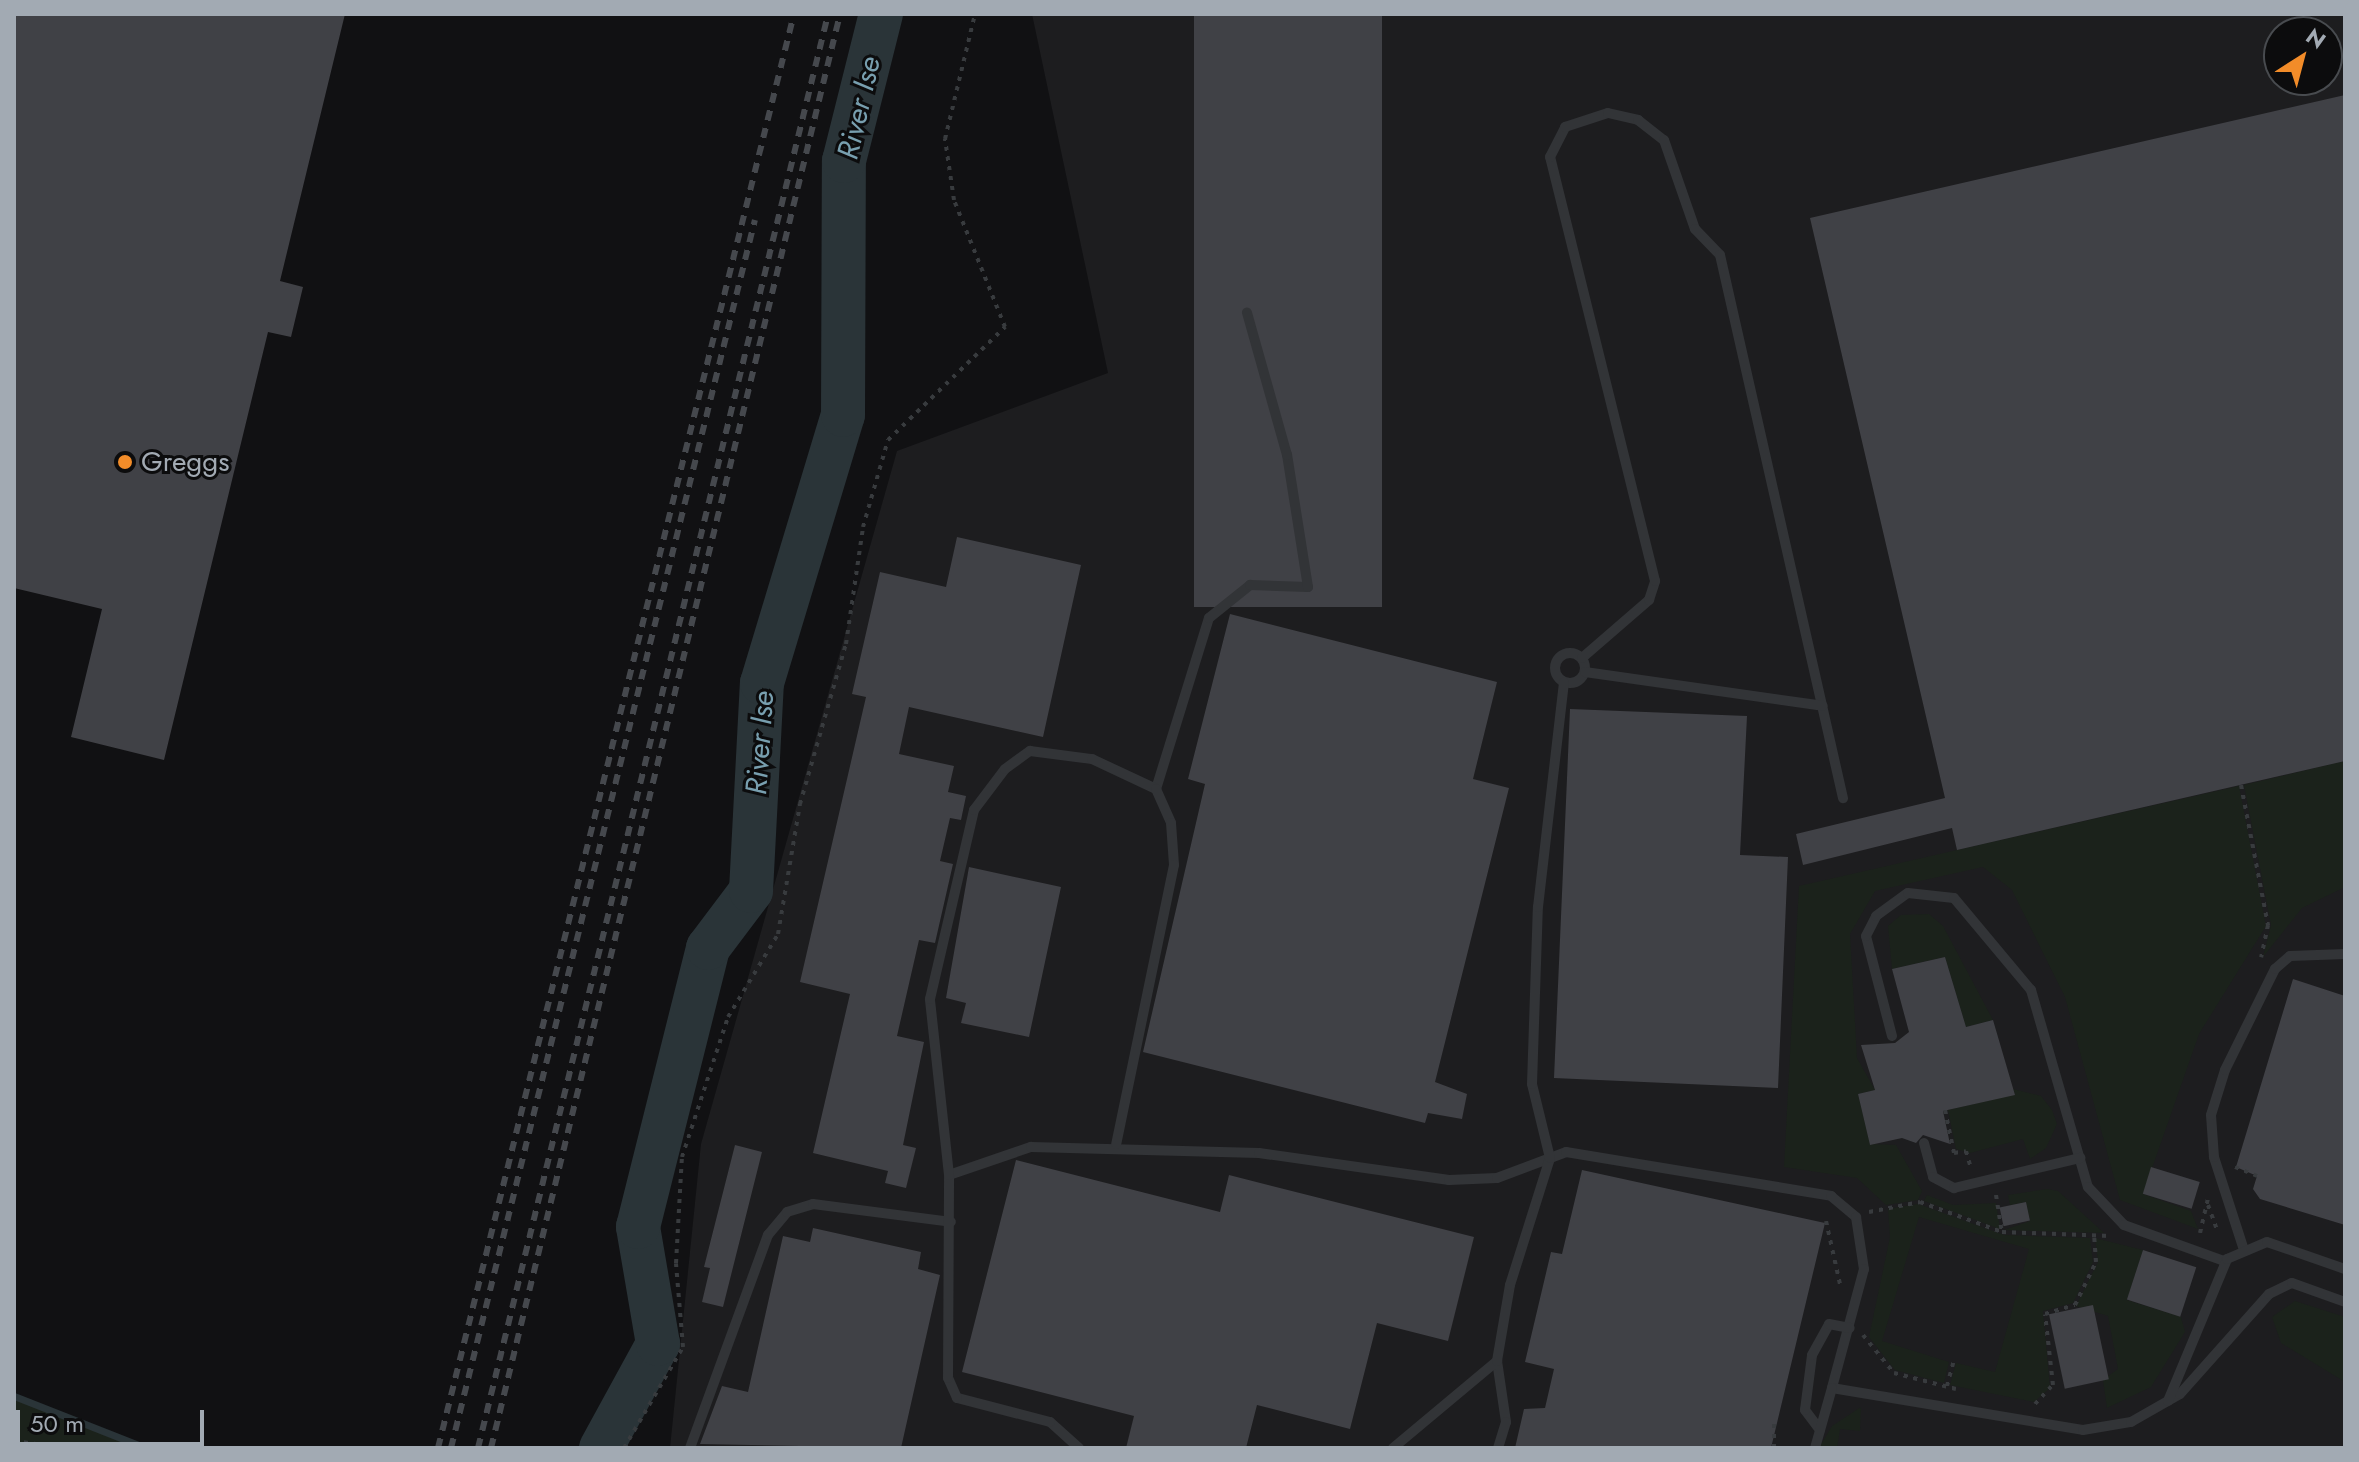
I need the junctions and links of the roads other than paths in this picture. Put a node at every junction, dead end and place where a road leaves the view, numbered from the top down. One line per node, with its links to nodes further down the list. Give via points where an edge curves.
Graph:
1 (1247, 313): 6 (lane, via 1287,455 1308,587 1250,585 1209,618)
2 (1582, 658): 3 (lane); 4 (lane, via 1559,657 1555,671); 5 (lane, via 1649,600 1655,581 1550,157 1565,127 1608,113 1638,120 1664,140 1695,229 1720,255)
3 (1585, 672): 4 (lane); 5 (lane)
4 (1564, 682): 12 (lane, via 1539,891 1532,1084)
5 (1823, 706): 7 (lane)
6 (1156, 789): 11 (lane, via 1171,823 1174,865); 14 (lane, via 1092,759 1030,751 1005,769 974,810 930,999)
7 (1843, 798)
8 (2345, 954): 16 (lane, via 2290,956 2277,968 2225,1070 2211,1115 2214,1157)
9 (1892, 1036): 13 (lane, via 1866,936 1876,916 1908,893 1954,898 2031,990)
10 (1924, 1143): 13 (lane, via 1933,1177 1976,1187)
11 (1116, 1144): 12 (lane, via 1259,1153 1449,1180 1497,1178); 14 (lane, via 1031,1147)
12 (1550, 1158): 20 (lane, via 1600,1155 1831,1196 1850,1206 1864,1269); 21 (lane, via 1510,1285)
13 (2080, 1158): 17 (lane, via 2088,1187 2124,1225)
14 (949, 1175): 15 (lane)
15 (951, 1222): 25 (lane, via 813,1204 787,1212 768,1235); 26 (lane, via 948,1378 957,1398 1050,1422)
16 (2243, 1247): 17 (lane); 18 (lane, via 2267,1242)
17 (2224, 1261): 23 (lane)
18 (2345, 1269)
19 (2345, 1302): 23 (lane, via 2292,1283 2269,1294)
20 (1850, 1328): 22 (lane); 24 (lane, via 1829,1324 1812,1355 1805,1410)
21 (1497, 1361): 27 (lane); 28 (lane, via 1506,1422)
22 (1832, 1388): 23 (lane, via 2083,1430 2111,1429); 24 (lane)
23 (2168, 1401)
24 (1820, 1430): 29 (lane)
25 (690, 1448)
26 (1079, 1448)
27 (1393, 1448)
28 (1498, 1448)
29 (1815, 1448)

